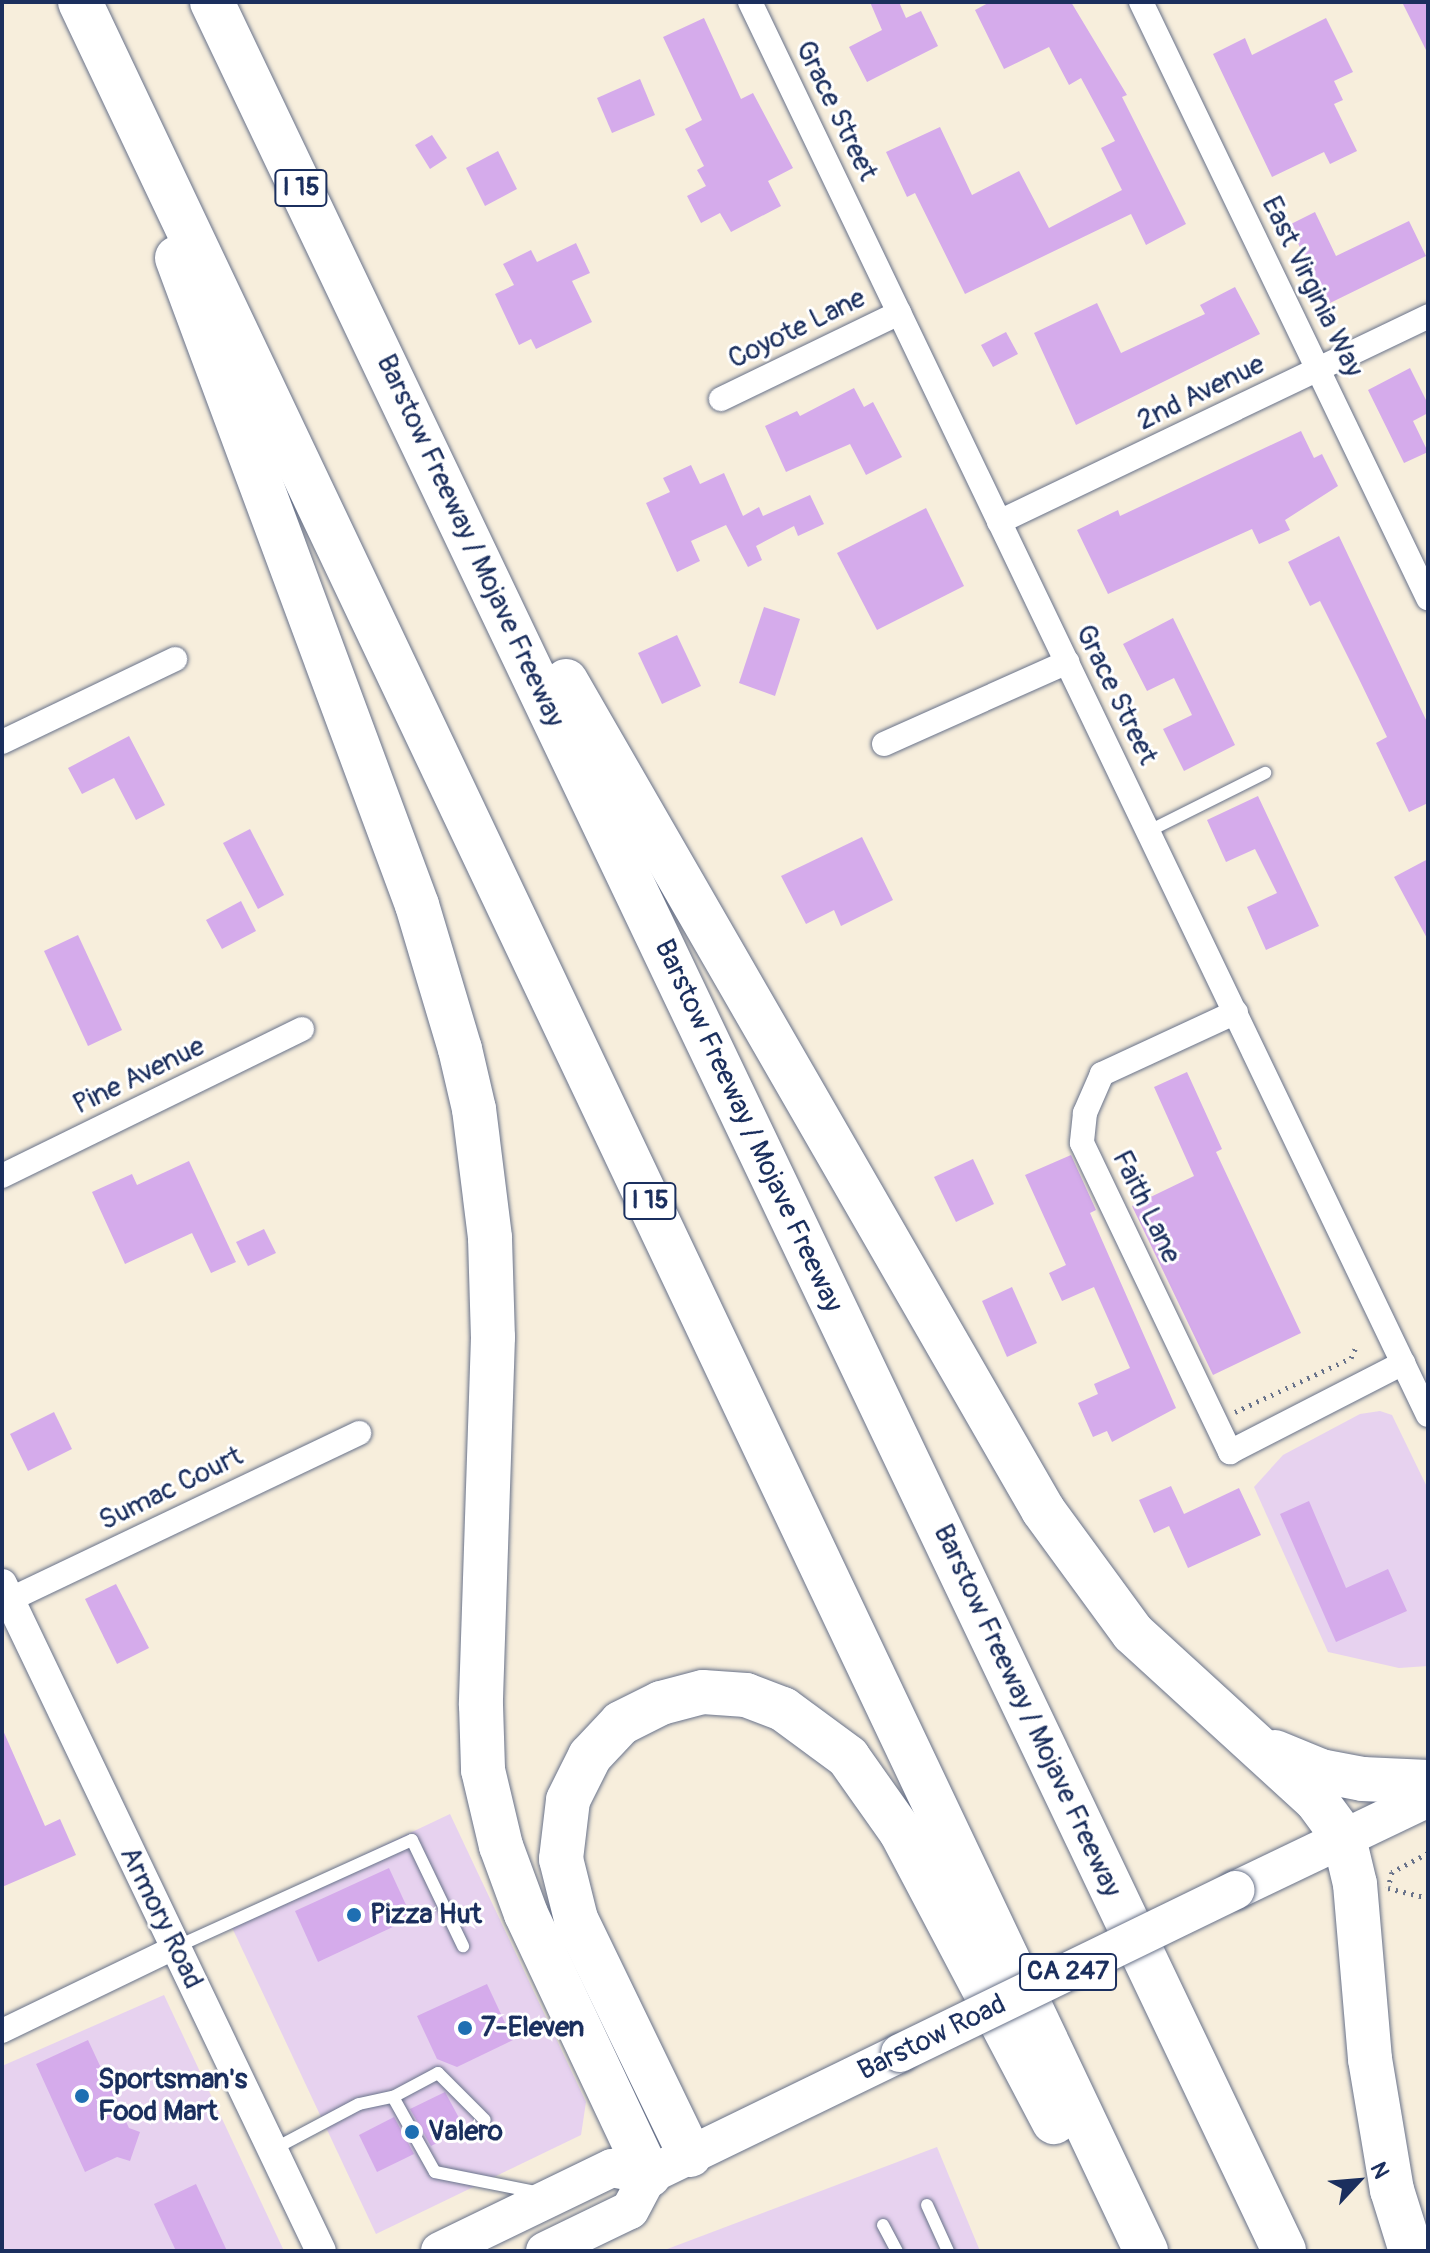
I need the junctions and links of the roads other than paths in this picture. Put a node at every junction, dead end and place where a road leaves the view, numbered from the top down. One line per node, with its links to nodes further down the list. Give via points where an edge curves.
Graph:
1 (80, 2): 5 (highway, I 15)
2 (212, 2): 9 (highway, Barstow Freeway / Mojave Freeway / I 15)
3 (750, 2): 6 (street, Grace Street)
4 (1141, 2): 8 (street, East Virginia Way)
5 (155, 151): 37 (highway, via 159,208 417,905 460,1049 483,1172 491,1267 483,1770 501,1846 526,1914); 47 (highway, I 15)
6 (899, 313): 10 (street, Coyote Lane); 11 (street, Grace Street)
7 (1428, 316): 8 (street, 2nd Avenue)
8 (1319, 370): 11 (street, 2nd Avenue); 12 (street, East Virginia Way)
9 (390, 374): 26 (highway, via 1043,1510 1133,1633); 48 (highway, Barstow Freeway / Mojave Freeway / I 15)
10 (721, 399)
11 (999, 522): 14 (street, Grace Street)
12 (1428, 598)
13 (175, 659): 15 (street)
14 (1067, 662): 16 (street); 18 (street, Grace Street)
15 (2, 742)
16 (884, 744)
17 (1265, 773): 18 (lane)
18 (1149, 831): 19 (street, Grace Street)
19 (1236, 1012): 22 (street, Grace Street); 22 (street, Faith Lane, via 1102,1074 1085,1113 1082,1143 1230,1452)
20 (302, 1029): 21 (street, Pine Avenue)
21 (2, 1176)
22 (1403, 1363): 23 (street, Grace Street)
23 (1428, 1415)
24 (359, 1433): 25 (street, Sumac Court)
25 (6, 1592): 31 (street, Armory Road)
26 (1245, 1736): 27 (highway, via 1321,1771); 29 (highway, via 1316,1800)
27 (1428, 1782)
28 (1428, 1798): 29 (main road, Barstow Road)
29 (1344, 1838): 36 (main road, Barstow Road / CA 247, bridge); 49 (highway, via 1355,1884 1370,2059 1392,2190)
30 (463, 1946): 31 (lane, via 412,1840)
31 (176, 1947): 32 (street); 35 (street, Armory Road)
32 (2, 2031)
33 (393, 2097): 34 (lane, via 438,2073); 35 (lane, via 359,2104); 38 (lane, via 435,2172)
34 (485, 2120)
35 (272, 2150): 41 (street, Armory Road)
36 (690, 2155): 37 (main road, Barstow Road / CA 247); 46 (highway, via 576,1919 561,1859 568,1800 590,1756 621,1723 661,1703 703,1692 746,1695 817,1730 848,1757 877,1795)
37 (649, 2175): 38 (main road, via 612,2168); 43 (main road, via 630,2210)
38 (555, 2196): 42 (main road)
39 (927, 2205): 45 (lane)
40 (883, 2225): 44 (lane)
41 (321, 2251)
42 (440, 2251)
43 (545, 2251)
44 (897, 2251)
45 (948, 2251)
46 (1129, 2251)
47 (1146, 2251)
48 (1284, 2251)
49 (1411, 2251)

